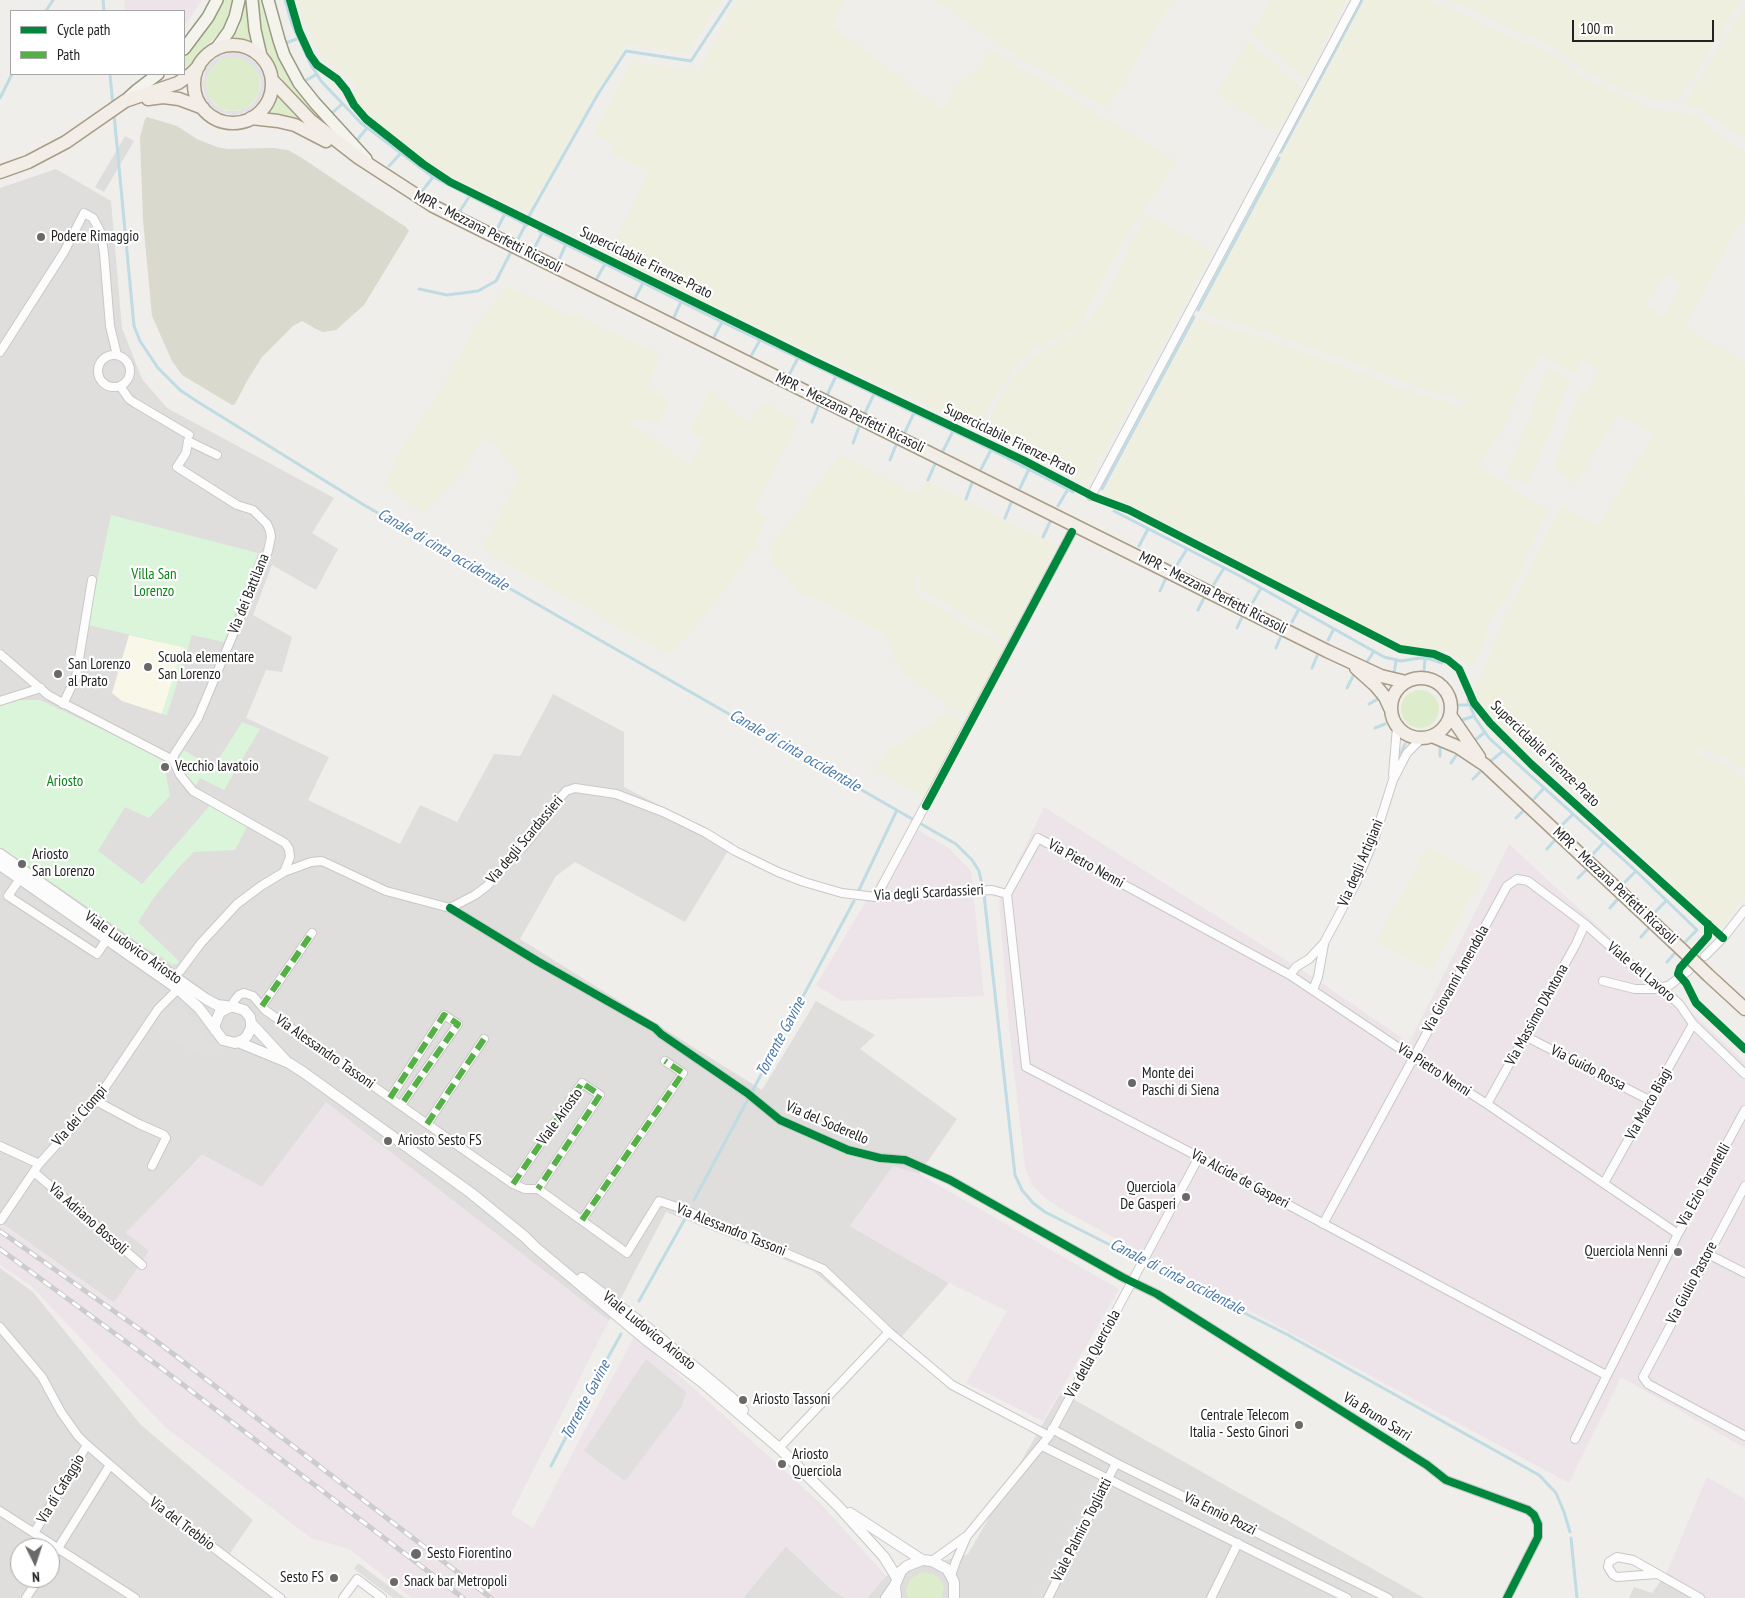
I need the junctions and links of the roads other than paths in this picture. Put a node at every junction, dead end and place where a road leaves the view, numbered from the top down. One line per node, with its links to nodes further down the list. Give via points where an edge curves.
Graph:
1 (217, 0): 6 (main road)
2 (239, 0): 7 (main road, via 229,31)
3 (252, 0): 8 (main road)
4 (268, 0): 16 (main road, via 284,54 306,92)
5 (1356, 0): 23 (street)
6 (185, 48)
7 (216, 49): 8 (main road, via 236,45 250,48); 9 (main road)
8 (261, 56): 11 (main road, via 269,67)
9 (199, 66): 12 (main road, via 178,84); 13 (main road, via 194,84)
10 (157, 75): 12 (main road)
11 (272, 80): 14 (main road, via 266,105); 15 (main road, MPR - Mezzana Perfetti Ricasoli, via 310,120)
12 (123, 102): 13 (main road, via 163,97); 17 (main road, via 66,142)
13 (203, 108): 14 (main road, via 225,121)
14 (251, 118): 15 (main road, MPR - Mezzana Perfetti Ricasoli, via 295,125)
15 (359, 158): 16 (main road, MPR - Mezzana Perfetti Ricasoli)
16 (372, 166): 27 (main road, MPR - Mezzana Perfetti Ricasoli, via 433,206)
17 (0, 172)
18 (0, 352): 19 (street, via 64,252 84,213 93,218 101,233 110,326)
19 (117, 355): 20 (street, via 126,360 131,370 128,380); 20 (street, via 106,356 98,370 104,384)
20 (120, 386): 21 (street, via 135,403)
21 (189, 435)
22 (217, 455): 36 (street, Via dei Battilana, via 188,441 186,453 177,467 237,505 253,510 270,531 268,551 198,718)
23 (1091, 496)
24 (1072, 532): 46 (street)
25 (92, 580): 31 (street, via 76,677)
26 (0, 654): 29 (street)
27 (1346, 660): 28 (main road, MPR - Mezzana Perfetti Ricasoli, via 1381,676); 32 (main road, MPR - Mezzana Perfetti Ricasoli, via 1376,686)
28 (1406, 682): 32 (main road, via 1395,693); 33 (main road, via 1422,678 1437,683 1447,694)
29 (41, 688): 30 (street); 31 (street)
30 (0, 700)
31 (63, 704): 36 (street)
32 (1390, 708): 34 (main road)
33 (1450, 714): 35 (main road, via 1442,730); 37 (main road, MPR - Mezzana Perfetti Ricasoli)
34 (1397, 727): 35 (main road, via 1412,737); 38 (street, Via degli Artigiani)
35 (1426, 738): 37 (main road, MPR - Mezzana Perfetti Ricasoli, via 1458,747); 38 (street, Via degli Artigiani, via 1407,753)
36 (173, 760): 41 (street, via 180,775 194,791 286,843 290,857)
37 (1485, 765): 63 (main road, MPR - Mezzana Perfetti Ricasoli, bridge)
38 (1393, 780): 52 (street, Via degli Artigiani, via 1374,840)
39 (0, 854): 44 (street, Viale Ludovico Ariosto)
40 (0, 865): 42 (street, Viale Ludovico Ariosto)
41 (284, 872): 47 (street, via 322,861 386,892); 55 (street, via 237,904 201,943)
42 (19, 879): 44 (street, Viale Ludovico Ariosto, via 21,876); 51 (street, Viale Ludovico Ariosto); 51 (street, Viale Ludovico Ariosto, via 8,896 97,954)
43 (1528, 881): 49 (street, Viale del Lavoro); 70 (street, Via Giovanni Amendola, via 1517,879 1507,886)
44 (38, 882): 55 (street, Viale Ludovico Ariosto)
45 (1007, 894): 46 (street, Via degli Scardassieri, via 992,890); 56 (street, Via Pietro Nenni, via 1038,838); 82 (street, Via Alcide de Gasperi, via 1026,1067)
46 (876, 897): 47 (street, Via degli Scardassieri, via 842,893 804,882 735,851 663,812 616,794 575,788 566,791 487,886)
47 (450, 908): 97 (street, Via del Soderello, via 654,1028 780,1120 848,1150 906,1160 950,1180)
48 (1745, 910): 53 (street)
49 (1585, 924): 58 (street, Viale del Lavoro); 67 (street, Via Massimo D'Antona)
50 (312, 933): 61 (street, Via Alessandro Tassoni)
51 (107, 938): 59 (street, Viale Ludovico Ariosto)
52 (1324, 943): 56 (street, Via degli Artigiani); 60 (street, Via degli Artigiani)
53 (1705, 956)
54 (1689, 970): 58 (street, via 1676,982)
55 (178, 975): 62 (street, Viale Ludovico Ariosto, via 206,999)
56 (1290, 975): 60 (street, Via Pietro Nenni)
57 (1603, 981): 58 (street, via 1635,989)
58 (1662, 988): 65 (street, Viale del Lavoro)
59 (178, 989): 66 (street, Viale Ludovico Ariosto); 75 (street, Via dei Ciompi, via 158,1009)
60 (1313, 990): 70 (street, Via Pietro Nenni)
61 (262, 1006): 62 (street, Via Alessandro Tassoni, via 244,993); 74 (street, Via Alessandro Tassoni)
62 (231, 1007): 64 (street, Viale Ludovico Ariosto, via 239,1007 246,1012); 66 (street, via 216,1018)
63 (1745, 1009)
64 (252, 1024): 69 (street, via 247,1036); 72 (street, Viale Ludovico Ariosto)
65 (1694, 1024): 73 (street, Viale del Lavoro); 76 (street, Via Marco Biagi)
66 (216, 1030): 69 (street, Viale Ludovico Ariosto, via 223,1040)
67 (1525, 1036): 76 (street, Via Guido Rossa); 77 (street, Via Massimo D'Antona)
68 (484, 1039): 80 (street)
69 (238, 1042): 72 (street, Viale Ludovico Ariosto)
70 (1414, 1057): 77 (street, Via Pietro Nenni); 92 (street, Via Giovanni Amendola)
71 (665, 1061): 91 (street, via 683,1073)
72 (289, 1063): 106 (street, Viale Ludovico Ariosto, via 399,1140 653,1332 733,1399)
73 (1745, 1074)
74 (390, 1098): 78 (street, Via Alessandro Tassoni); 78 (street, Via Alessandro Tassoni, via 444,1015 458,1024)
75 (96, 1101): 83 (street, Via dei Ciompi); 84 (street, via 164,1135 166,1138)
76 (1650, 1101): 86 (street, Via Marco Biagi)
77 (1487, 1104): 86 (street, Via Pietro Nenni)
78 (401, 1105): 80 (street, Via Alessandro Tassoni)
79 (1745, 1110): 93 (street, Via Ezio Tarantelli)
80 (427, 1124): 87 (street, Via Alessandro Tassoni)
81 (0, 1146): 83 (street)
82 (1199, 1157): 92 (street, Via Alcide de Gasperi); 97 (street, Via della Querciola)
83 (39, 1164): 85 (street, Via dei Ciompi)
84 (152, 1166)
85 (34, 1172): 90 (street, Via dei Ciompi); 95 (street, Via Adriano Bossoli)
86 (1604, 1183): 93 (street, Via Pietro Nenni)
87 (514, 1184): 89 (street, Via Alessandro Tassoni, via 525,1189); 89 (street, Viale Ariosto, via 582,1084 600,1095)
88 (1745, 1186): 94 (street, Via Giulio Pastore)
89 (538, 1189): 91 (street, Via Alessandro Tassoni)
90 (1, 1220)
91 (582, 1220): 99 (street, Via Alessandro Tassoni, via 627,1253 660,1201 680,1208 823,1269)
92 (1324, 1224): 100 (street, Via Alcide de Gasperi)
93 (1678, 1234): 100 (street)
94 (1708, 1254): 96 (street); 102 (street, Via Giulio Pastore, via 1644,1373 1644,1380)
95 (142, 1265)
96 (1745, 1273)
97 (1132, 1283): 101 (street, Via della Querciola); 133 (street, Via Bruno Sarri, via 1157,1294 1446,1480 1528,1510 1538,1524 1538,1536)
98 (0, 1327): 104 (street, Via del Trebbio, via 42,1377 61,1412)
99 (889, 1332): 101 (street, Via Ennio Pozzi, via 952,1385); 106 (street)
100 (1606, 1375): 103 (street)
101 (1051, 1432): 105 (street, Via della Querciola); 107 (street, Via Ennio Pozzi)
102 (1745, 1436)
103 (1574, 1439)
104 (87, 1445): 108 (street, Via del Trebbio); 112 (street, Via di Cafaggio)
105 (1042, 1446): 109 (street, Via Ennio Pozzi); 113 (street, Via della Querciola)
106 (779, 1448): 110 (street, Viale Ludovico Ariosto)
107 (1116, 1463): 109 (street, Viale Palmiro Togliatti); 132 (street, Via Ennio Pozzi)
108 (110, 1465): 116 (street); 123 (street, Via del Trebbio)
109 (1109, 1478): 115 (street, Via Ennio Pozzi); 129 (street, Viale Palmiro Togliatti)
110 (838, 1506): 118 (street, Viale Ludovico Ariosto); 121 (street, Viale Ludovico Ariosto, via 884,1557)
111 (0, 1511): 112 (street)
112 (34, 1533): 114 (street)
113 (967, 1536): 118 (street, Via della Querciola); 120 (street, Via della Querciola)
114 (42, 1538)
115 (1238, 1543): 130 (street); 131 (street, Via Ennio Pozzi)
116 (60, 1545)
117 (60, 1549): 122 (street)
118 (927, 1560): 120 (street, via 940,1564); 121 (street, Via della Querciola, via 907,1566)
119 (1657, 1574): 119 (street, via 1617,1577 1610,1571 1609,1562 1628,1558); 134 (street)
120 (951, 1576): 128 (street, Via della Querciola)
121 (896, 1581): 126 (street, Via della Querciola); 127 (street)
122 (135, 1598)
123 (280, 1598)
124 (343, 1598): 125 (street, via 356,1579)
125 (382, 1598)
126 (886, 1598)
127 (896, 1598)
128 (954, 1598)
129 (1048, 1598)
130 (1211, 1598)
131 (1347, 1598)
132 (1388, 1598)
133 (1507, 1598)
134 (1700, 1598)

